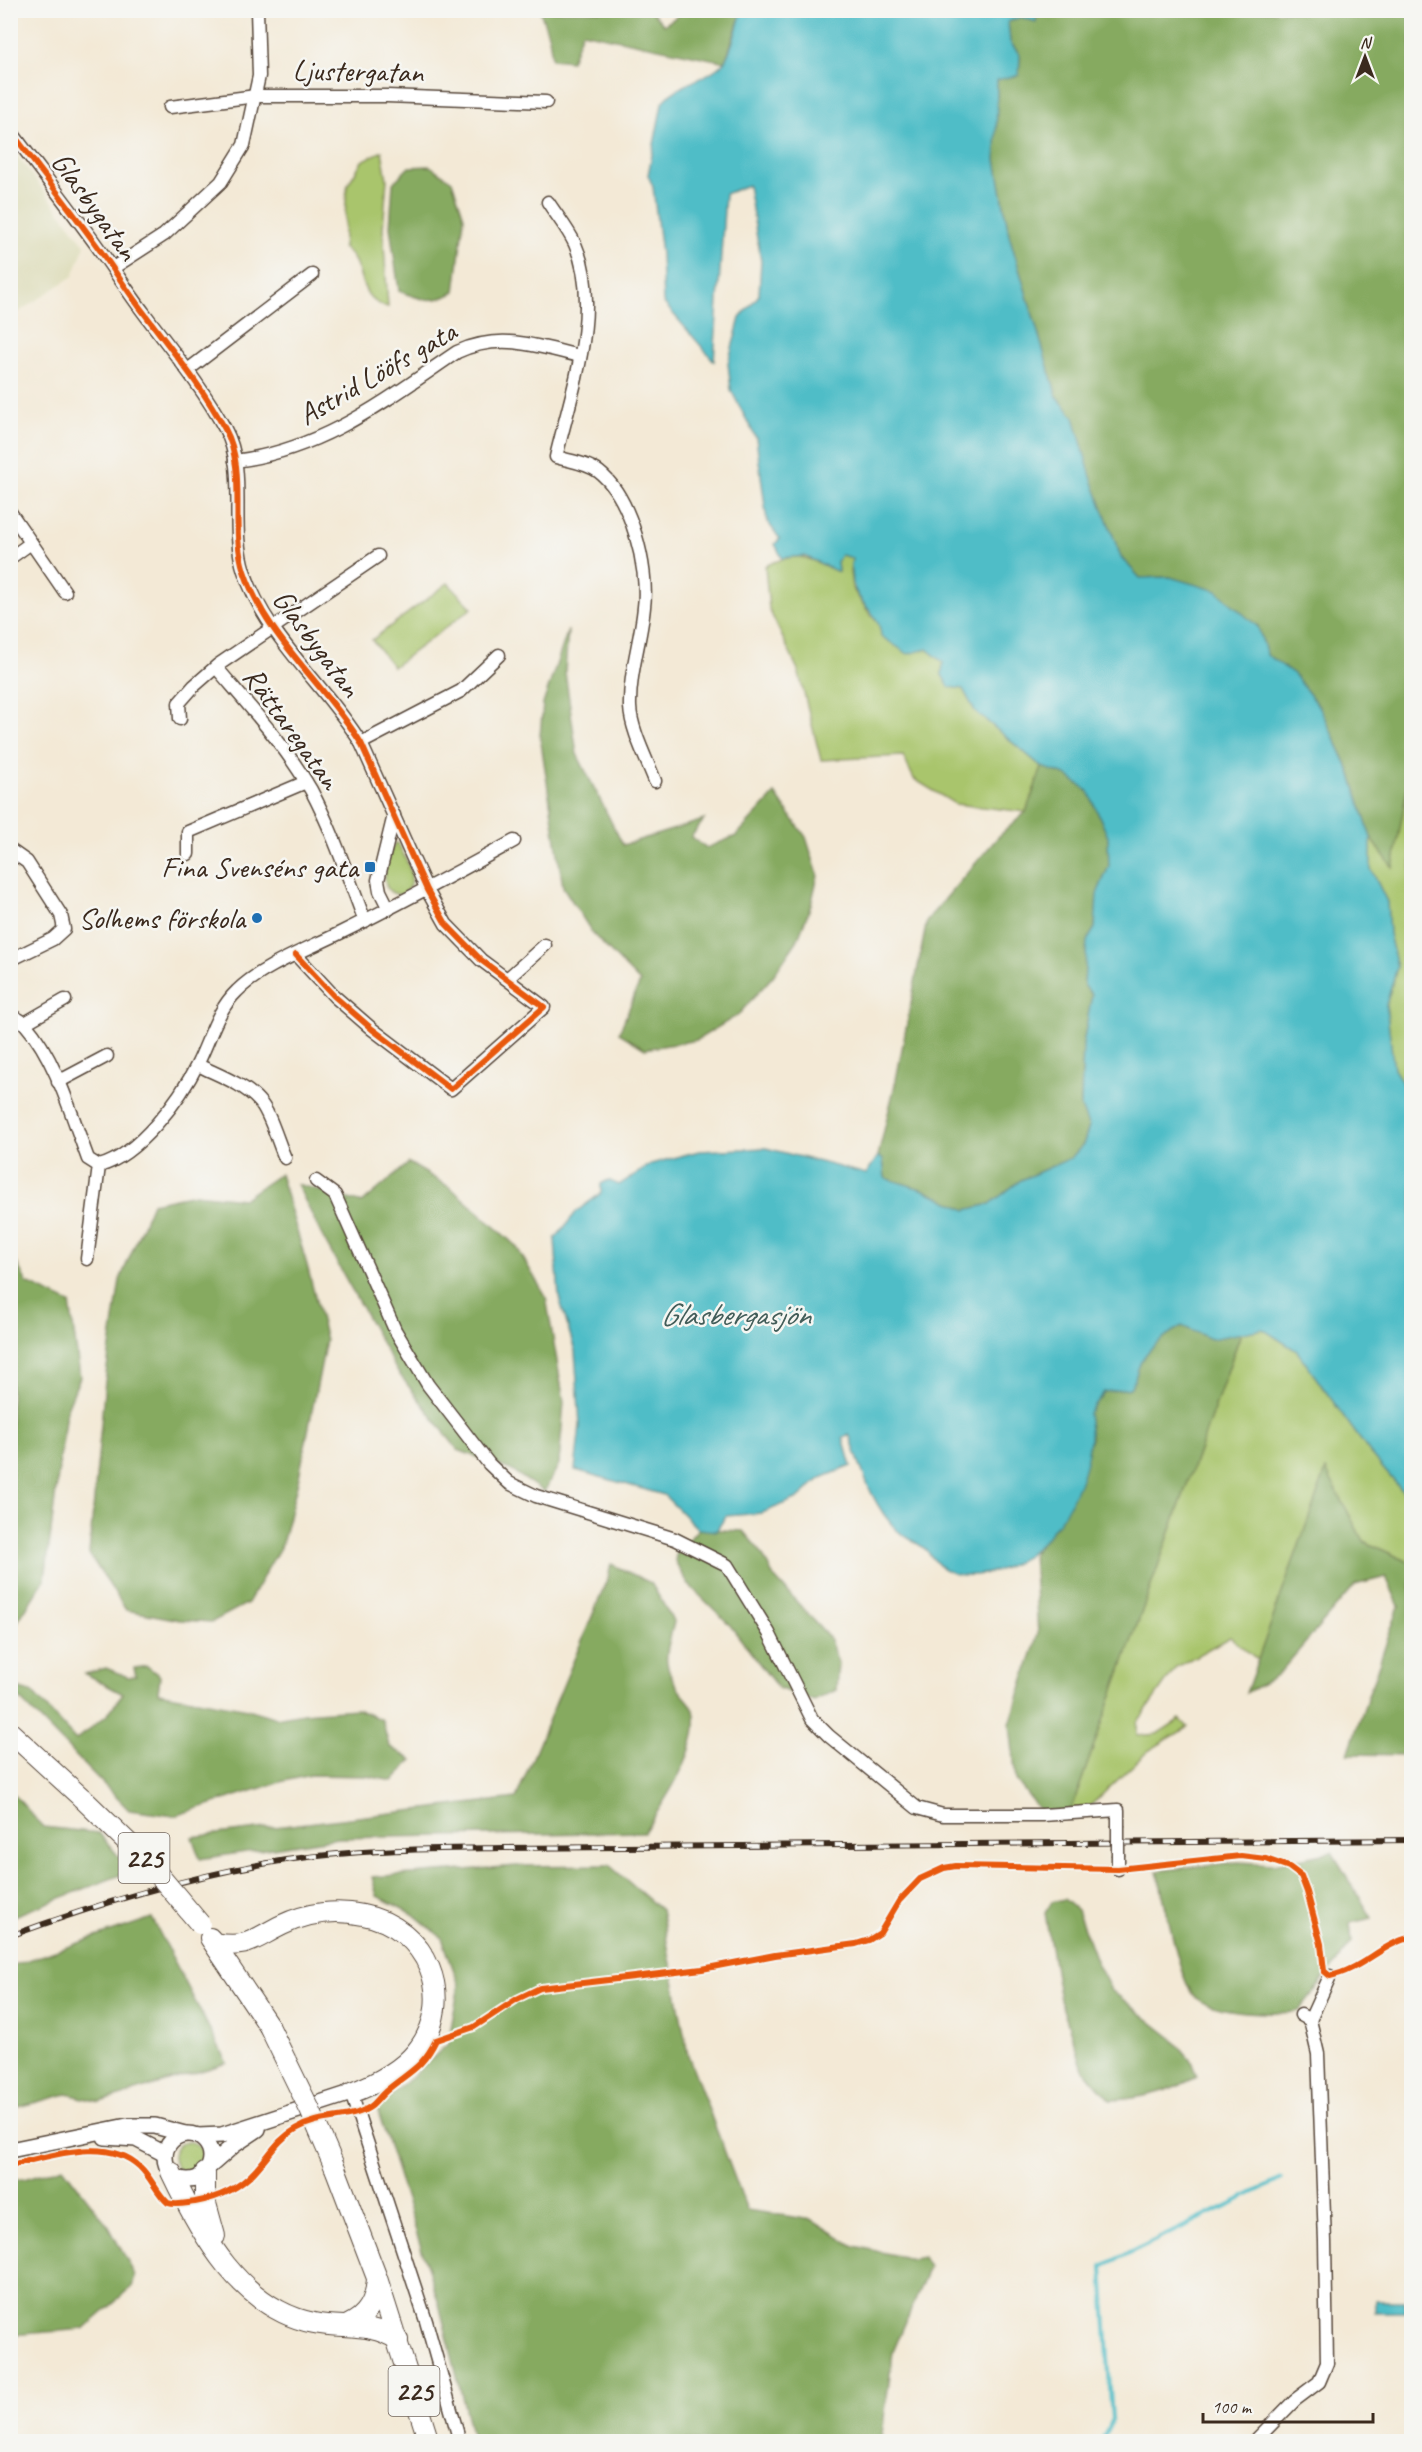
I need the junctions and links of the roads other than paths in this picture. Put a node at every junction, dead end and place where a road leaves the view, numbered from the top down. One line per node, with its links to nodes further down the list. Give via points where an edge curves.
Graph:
1 (257, 10): 2 (street, via 260,76)
2 (256, 96): 3 (street, Ljustergatan); 4 (street, Ljustergatan); 7 (street, via 244,145 221,182 164,235)
3 (546, 102)
4 (170, 107)
5 (10, 130): 7 (street, Glasbygatan)
6 (548, 202): 9 (street, via 570,234 582,268 585,312)
7 (113, 268): 10 (street, Glasbygatan, via 143,313)
8 (312, 275): 10 (street)
9 (580, 356): 11 (street, Astrid Lööfs gata, via 498,340 470,346 320,438 288,450); 22 (street, via 556,457 593,468 605,477 637,540 645,597 630,711)
10 (189, 369): 11 (street, Glasbygatan, via 226,431)
11 (235, 461): 17 (street, Glasbygatan, via 237,542 252,594)
12 (10, 512): 13 (street)
13 (31, 543): 15 (street); 16 (street)
14 (378, 555): 17 (street)
15 (10, 558)
16 (65, 592)
17 (272, 627): 19 (street); 21 (street, Glasbygatan)
18 (499, 655): 21 (street, via 461,691)
19 (216, 667): 20 (street, via 179,703); 23 (street, Rättaregatan, via 283,747)
20 (180, 719)
21 (361, 743): 24 (street, Glasbygatan)
22 (655, 781)
23 (306, 782): 27 (street, via 188,832); 30 (street, Rättaregatan, via 324,816)
24 (394, 815): 28 (street, Glasbygatan); 29 (street, via 378,880)
25 (514, 841): 28 (street)
26 (10, 850): 33 (street, via 27,862 61,915 64,929 53,939)
27 (188, 854)
28 (427, 890): 29 (street); 34 (street, Glasbygatan, via 457,936)
29 (389, 909): 30 (street)
30 (365, 921): 32 (street)
31 (545, 945): 34 (street)
32 (296, 956): 34 (street, Glasbygatan, via 333,996 451,1089 544,1007); 39 (street, via 238,990 219,1016)
33 (10, 960)
34 (507, 980)
35 (65, 1000): 37 (street)
36 (10, 1015): 37 (street)
37 (25, 1023): 40 (street, via 43,1049)
38 (107, 1056): 40 (street)
39 (198, 1065): 41 (street, via 261,1102); 42 (street, via 174,1102 136,1144 115,1160)
40 (58, 1082): 42 (street, via 88,1159)
41 (285, 1158)
42 (99, 1166): 44 (street)
43 (316, 1181): 46 (street, bridge, via 335,1195 395,1330 428,1385 476,1449 509,1483 582,1512 675,1539 726,1565 769,1633 812,1719 917,1808 943,1815 1118,1810)
44 (87, 1259)
45 (10, 1732): 48 (main road, 225, bridge, via 147,1862)
46 (1118, 1863)
47 (253, 1942): 48 (main road, via 235,1946); 50 (main road); 51 (main road, via 299,1918 345,1912 387,1922 420,1948 431,1971 435,1997 424,2040 392,2073)
48 (214, 1943): 50 (main road, 225)
49 (1330, 1976): 64 (street, via 1305,2017 1318,2054 1327,2363 1319,2382 1295,2400)
50 (240, 1980): 59 (main road, 225, bridge, via 269,2026 310,2110)
51 (351, 2093): 52 (street); 63 (street, via 426,2321)
52 (282, 2116): 53 (street, via 222,2135); 57 (street, via 248,2135)
53 (191, 2135): 54 (street, via 155,2126 127,2126); 56 (street, via 172,2141); 57 (street, via 210,2148)
54 (72, 2138): 55 (street); 56 (street, via 136,2139)
55 (10, 2150)
56 (168, 2163): 57 (street, via 176,2177 192,2180); 58 (main road, via 186,2203)
57 (208, 2169): 58 (main road, via 205,2200)
58 (221, 2256): 60 (main road, via 246,2288 275,2310 308,2322)
59 (377, 2278): 60 (main road, via 370,2307); 61 (main road, 225)
60 (348, 2325): 61 (main road, via 374,2328)
61 (398, 2340): 62 (main road, 225)
62 (429, 2442)
63 (460, 2442)
64 (1254, 2442)

